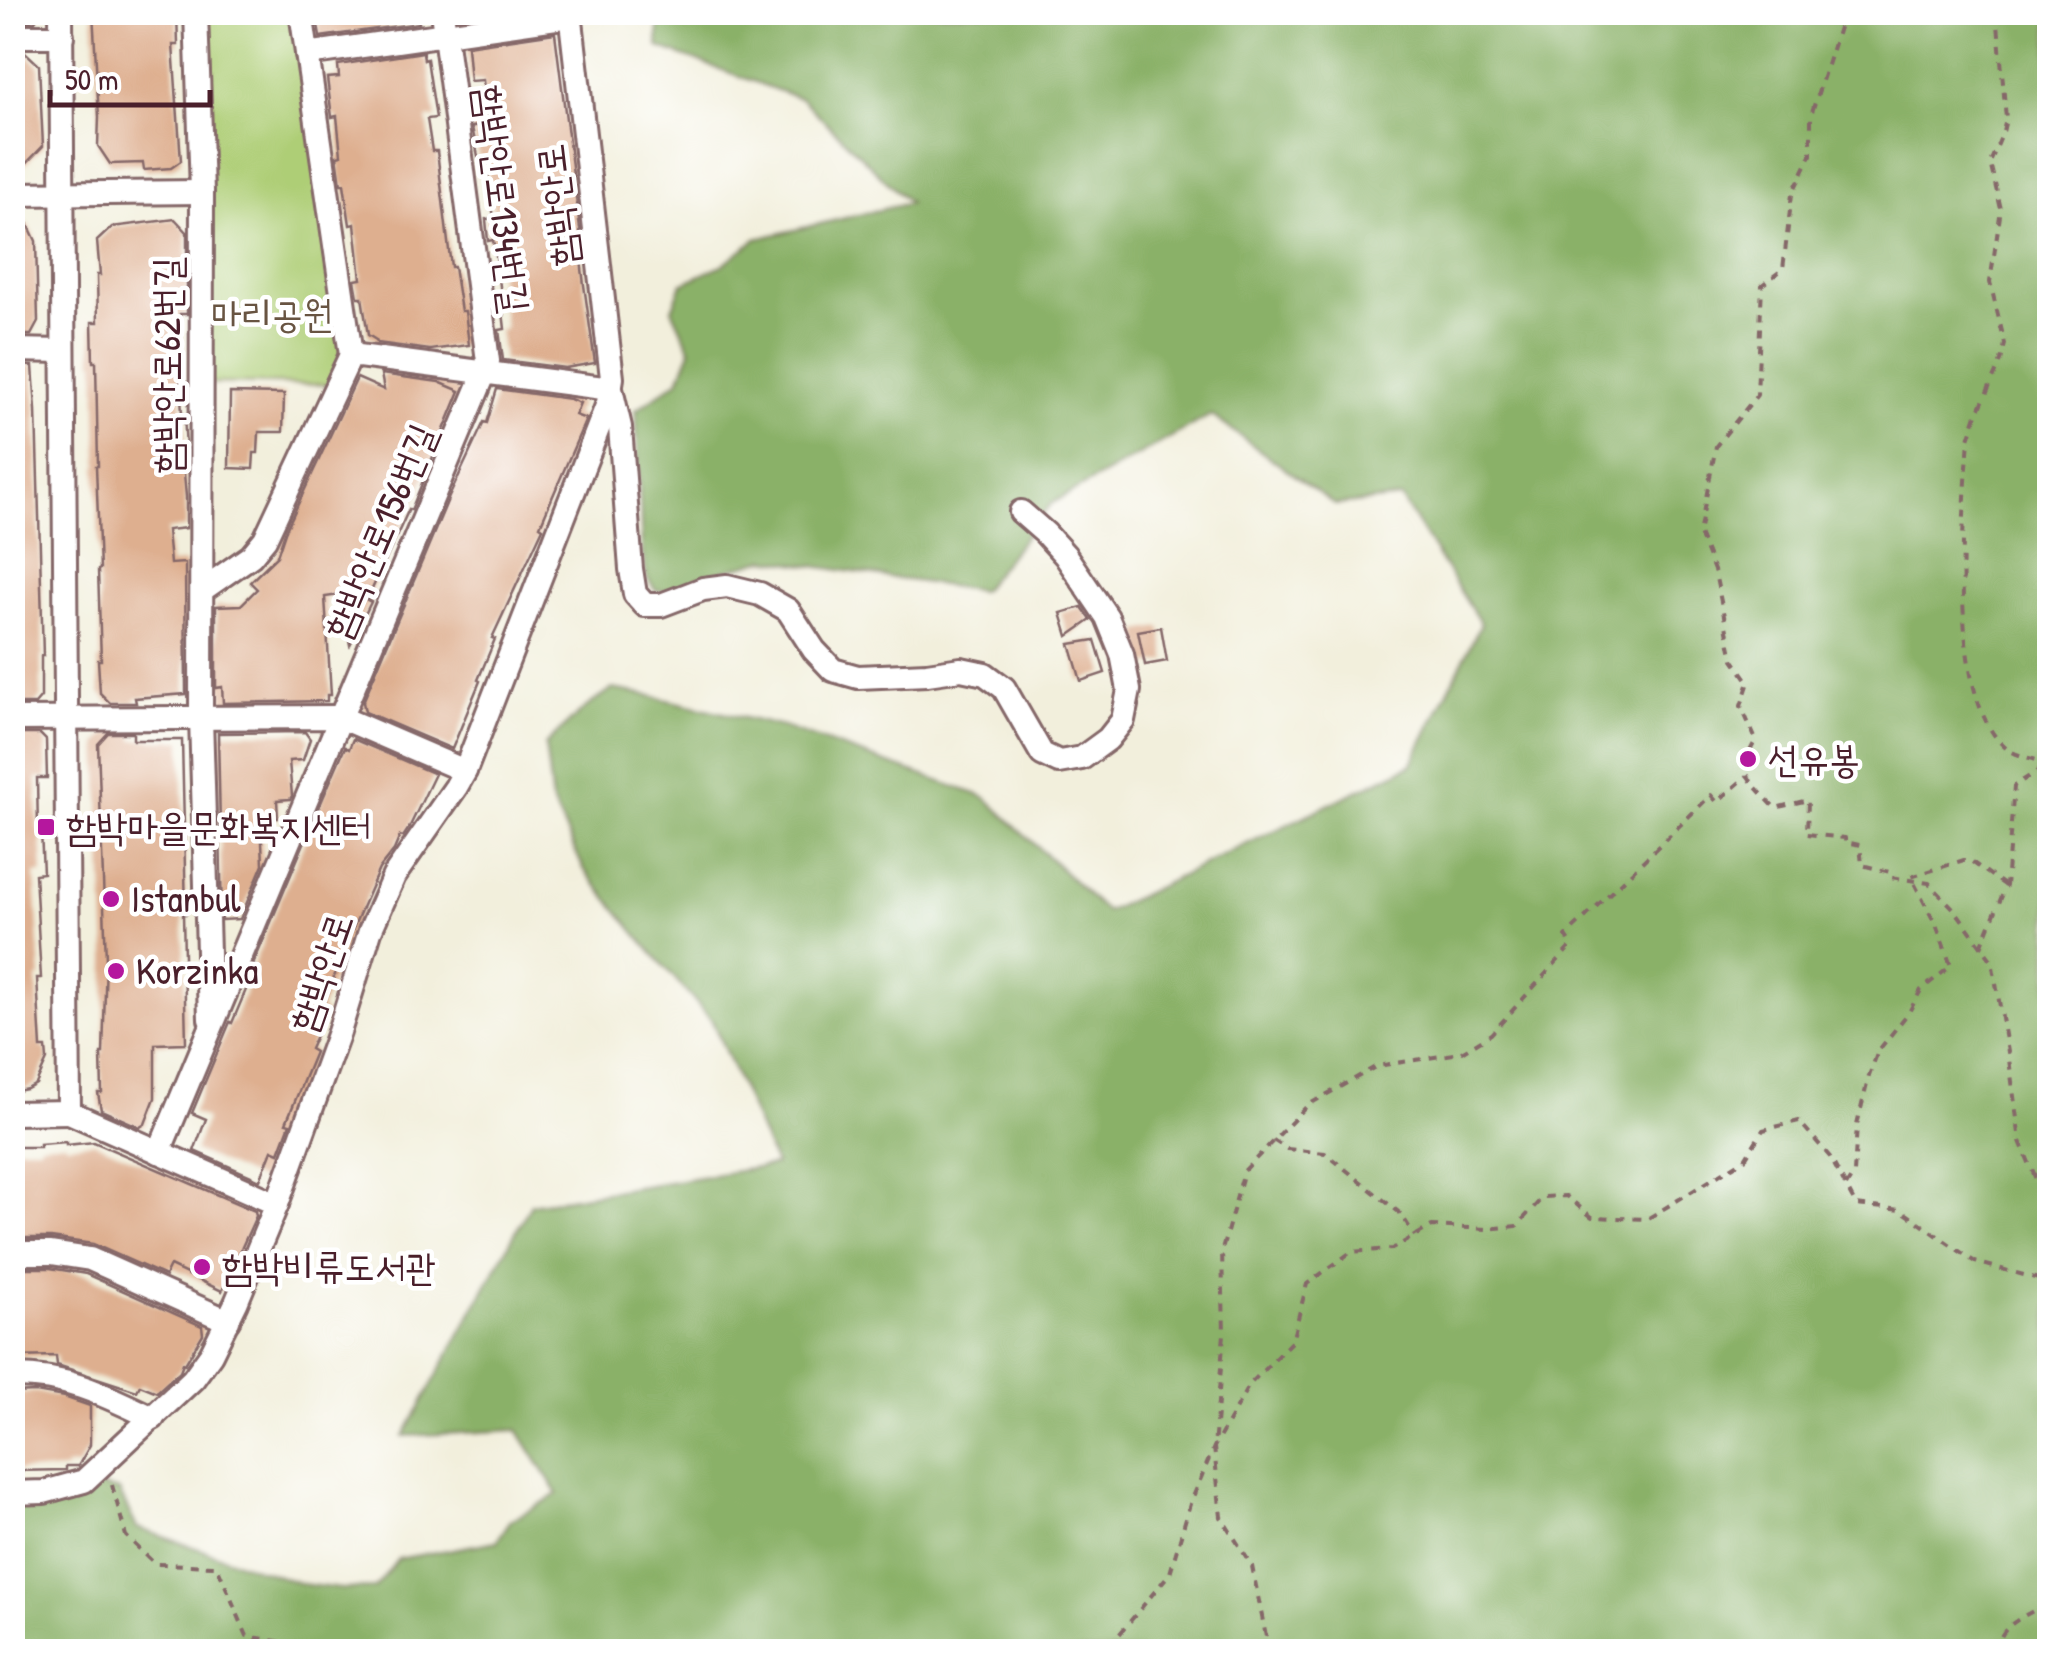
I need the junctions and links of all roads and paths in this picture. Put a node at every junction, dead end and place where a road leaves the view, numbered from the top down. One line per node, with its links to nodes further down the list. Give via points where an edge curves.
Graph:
1 (196, 12): 10 (street, 함박안로62번길)
2 (301, 12): 9 (street)
3 (1844, 12): 26 (path, via 1811,115 1810,156 1792,194 1783,269 1762,285 1757,395 1716,446 1699,534 1716,573 1733,659 1749,682 1741,706 1756,740 1746,758)
4 (1997, 12): 24 (path, via 2006,119 1990,163 2000,209 1990,282 2005,344 1969,439 1962,609 1983,718 2008,750)
5 (570, 14): 6 (street); 17 (street, 함박안로)
6 (444, 23): 9 (street); 16 (street, 함박안로134번길)
7 (61, 24): 8 (street); 11 (street)
8 (12, 36)
9 (307, 54): 15 (street)
10 (202, 192): 11 (street); 19 (street, 함박안로62번길)
11 (62, 193): 12 (street); 14 (street)
12 (12, 194)
13 (12, 350): 14 (street)
14 (63, 351): 21 (street)
15 (351, 355): 16 (street, 함박안로156번길); 19 (street, via 265,539)
16 (485, 372): 17 (street, 함박안로156번길); 20 (street, 함박안로156번길)
17 (611, 389): 18 (street, 함박안로, via 630,568 635,594 645,605 727,586 760,594 788,610 833,670 858,677 960,669 984,674 1004,688 1042,754 1059,762 1082,758 1123,720 1129,690 1122,654 1065,555); 25 (street, 함박안로)
18 (1020, 512)
19 (202, 590): 22 (street, 함박안로62번길)
20 (340, 717): 22 (street); 25 (street); 30 (street, 함박안로156번길)
21 (66, 718): 22 (street); 23 (street); 31 (street)
22 (202, 718): 30 (street, 함박안로62번길)
23 (12, 719)
24 (2049, 764): 28 (path, via 2014,786)
25 (465, 771): 36 (street, 함박안로, via 394,876 370,930)
26 (1747, 776): 27 (path, via 1775,808 1808,800 1807,834 1860,844 1862,865); 33 (path, via 1717,802 1711,795 1566,936 1572,945 1492,1034 1460,1052 1377,1066 1308,1104)
27 (1913, 880): 28 (path, via 1969,860); 29 (path, via 1929,883); 35 (path, via 1952,966 1921,990 1878,1051)
28 (2006, 886): 29 (path)
29 (1982, 946): 37 (path, via 1992,961 2020,1141)
30 (210, 1029): 34 (street, 함박안로156번길)
31 (69, 1112): 32 (street); 34 (street)
32 (12, 1113)
33 (1273, 1140): 38 (path, via 1287,1149 1325,1153 1401,1214); 44 (path, via 1244,1170 1222,1250 1224,1334)
34 (159, 1152): 36 (street)
35 (1846, 1186): 38 (path, via 1799,1121 1764,1130 1745,1159 1647,1218 1592,1217 1566,1196 1543,1197 1517,1226 1432,1226); 40 (path, via 1856,1205 1902,1210 1976,1262)
36 (277, 1204): 41 (street, 함박안로)
37 (2050, 1214)
38 (1415, 1236): 44 (path, via 1392,1249 1351,1252 1307,1284 1292,1340 1249,1385)
39 (12, 1253): 41 (street, via 90,1259)
40 (2050, 1282)
41 (228, 1321): 43 (street, 함박안로, via 194,1379)
42 (12, 1376): 43 (street, via 90,1388)
43 (153, 1418): 45 (street, 함박안로)
44 (1214, 1448): 49 (path, via 1170,1573 1113,1642); 50 (path, via 1221,1517 1252,1566)
45 (106, 1462): 46 (street, 함박안로, via 84,1480 44,1492); 48 (path, via 126,1536 154,1564 217,1566 247,1636 305,1646)
46 (12, 1492)
47 (2050, 1602): 51 (path, via 2002,1634)
48 (308, 1652)
49 (1094, 1652)
50 (1269, 1652)
51 (2001, 1652)

